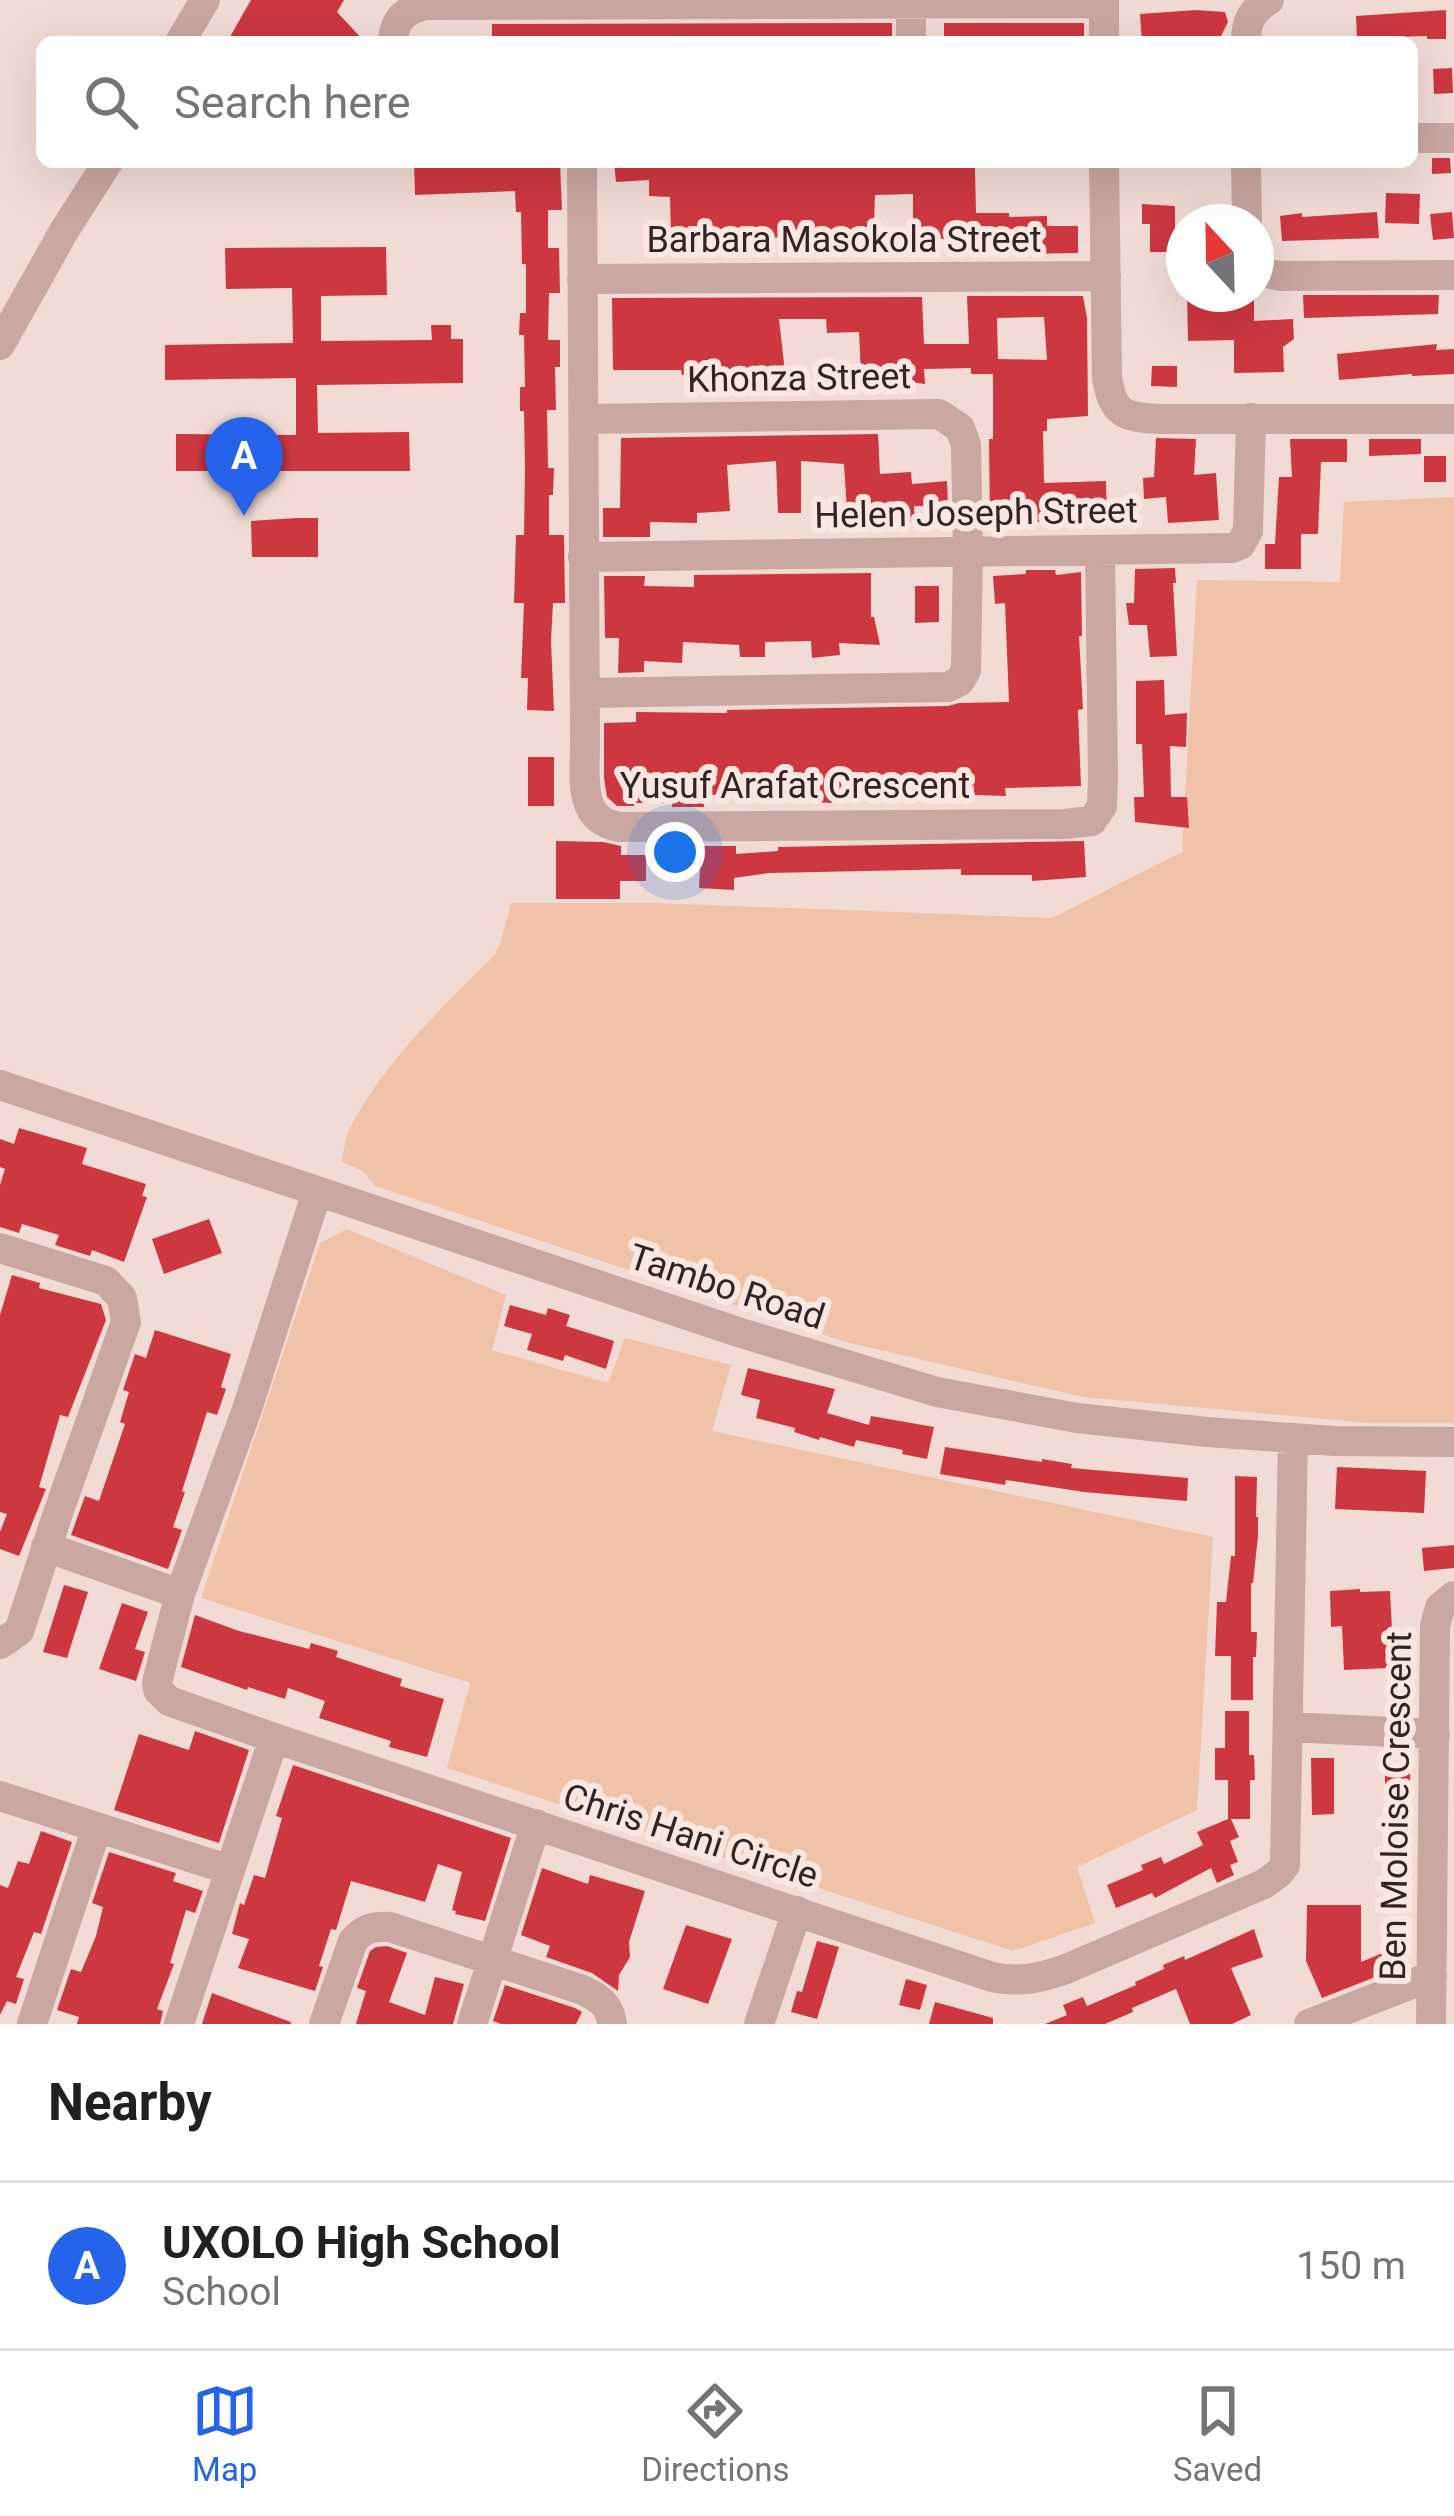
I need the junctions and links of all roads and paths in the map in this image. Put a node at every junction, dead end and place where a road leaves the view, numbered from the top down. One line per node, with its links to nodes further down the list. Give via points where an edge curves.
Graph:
1 (205, 0): 5 (street)
2 (1269, 0): 9 (street, via 1253,12)
3 (1104, 1): 4 (street); 8 (street)
4 (911, 3): 6 (street, via 426,5 403,14); 7 (street)
5 (184, 36)
6 (394, 36)
7 (911, 36)
8 (1104, 36)
9 (1247, 36)
10 (1418, 138): 11 (street)
11 (1454, 138)
12 (104, 168): 21 (street)
13 (581, 168): 20 (street, Yusuf Arafat Crescent)
14 (1104, 168): 19 (street)
15 (1246, 168): 16 (street)
16 (1246, 204)
17 (1274, 275): 18 (street)
18 (1454, 275)
19 (1106, 276): 20 (street, Barbara Masokola Street); 22 (street, via 1107,377 1123,412)
20 (582, 280): 24 (street, Yusuf Arafat Crescent)
21 (0, 345)
22 (1251, 418): 23 (street); 26 (street, Helen Joseph Street, via 1248,531 1240,545)
23 (1454, 418)
24 (584, 419): 25 (street, Khonza Street, via 939,414 960,428 966,445); 27 (street, Yusuf Arafat Crescent)
25 (968, 550): 26 (street, Helen Joseph Street); 27 (street, Helen Joseph Street); 28 (street, Khonza Street, via 965,670 948,687)
26 (1100, 550): 28 (street, Yusuf Arafat Crescent, via 1103,778 1102,806 1092,820 604,824 587,799)
27 (583, 557): 28 (street, Yusuf Arafat Crescent)
28 (586, 693)
29 (0, 1085): 30 (street, Tambo Road)
30 (317, 1192): 32 (street, Tambo Road, via 924,1389 1077,1418); 35 (street, Chris Hani Circle)
31 (2, 1254): 34 (street, via 106,1281 125,1308)
32 (1293, 1438): 33 (street, Tambo Road); 38 (street, Chris Hani Circle)
33 (1454, 1442)
34 (46, 1546): 35 (street); 37 (street, via 20,1631)
35 (180, 1594): 40 (street, Chris Hani Circle, via 159,1668 163,1696)
36 (1454, 1596): 39 (street, Ben Moloise Crescent, via 1436,1615)
37 (0, 1644)
38 (1288, 1727): 39 (street); 45 (street, Chris Hani Circle, via 1280,1873 1046,1976 992,1977)
39 (1435, 1734): 47 (street, Ben Moloise Crescent)
40 (274, 1738): 42 (street, Chris Hani Circle); 44 (street)
41 (0, 1796): 43 (street)
42 (536, 1824): 45 (street, Chris Hani Circle); 46 (street)
43 (97, 1827): 44 (street); 48 (street)
44 (230, 1870): 49 (street)
45 (797, 1911): 53 (street)
46 (493, 1961): 50 (street, via 390,1927 368,1928 353,1941); 51 (street); 52 (street, via 583,1990 608,2008)
47 (1432, 1976): 54 (street); 55 (street, Ben Moloise Crescent)
48 (32, 2024)
49 (179, 2024)
50 (324, 2024)
51 (472, 2024)
52 (612, 2024)
53 (759, 2024)
54 (1309, 2024)
55 (1431, 2024)

